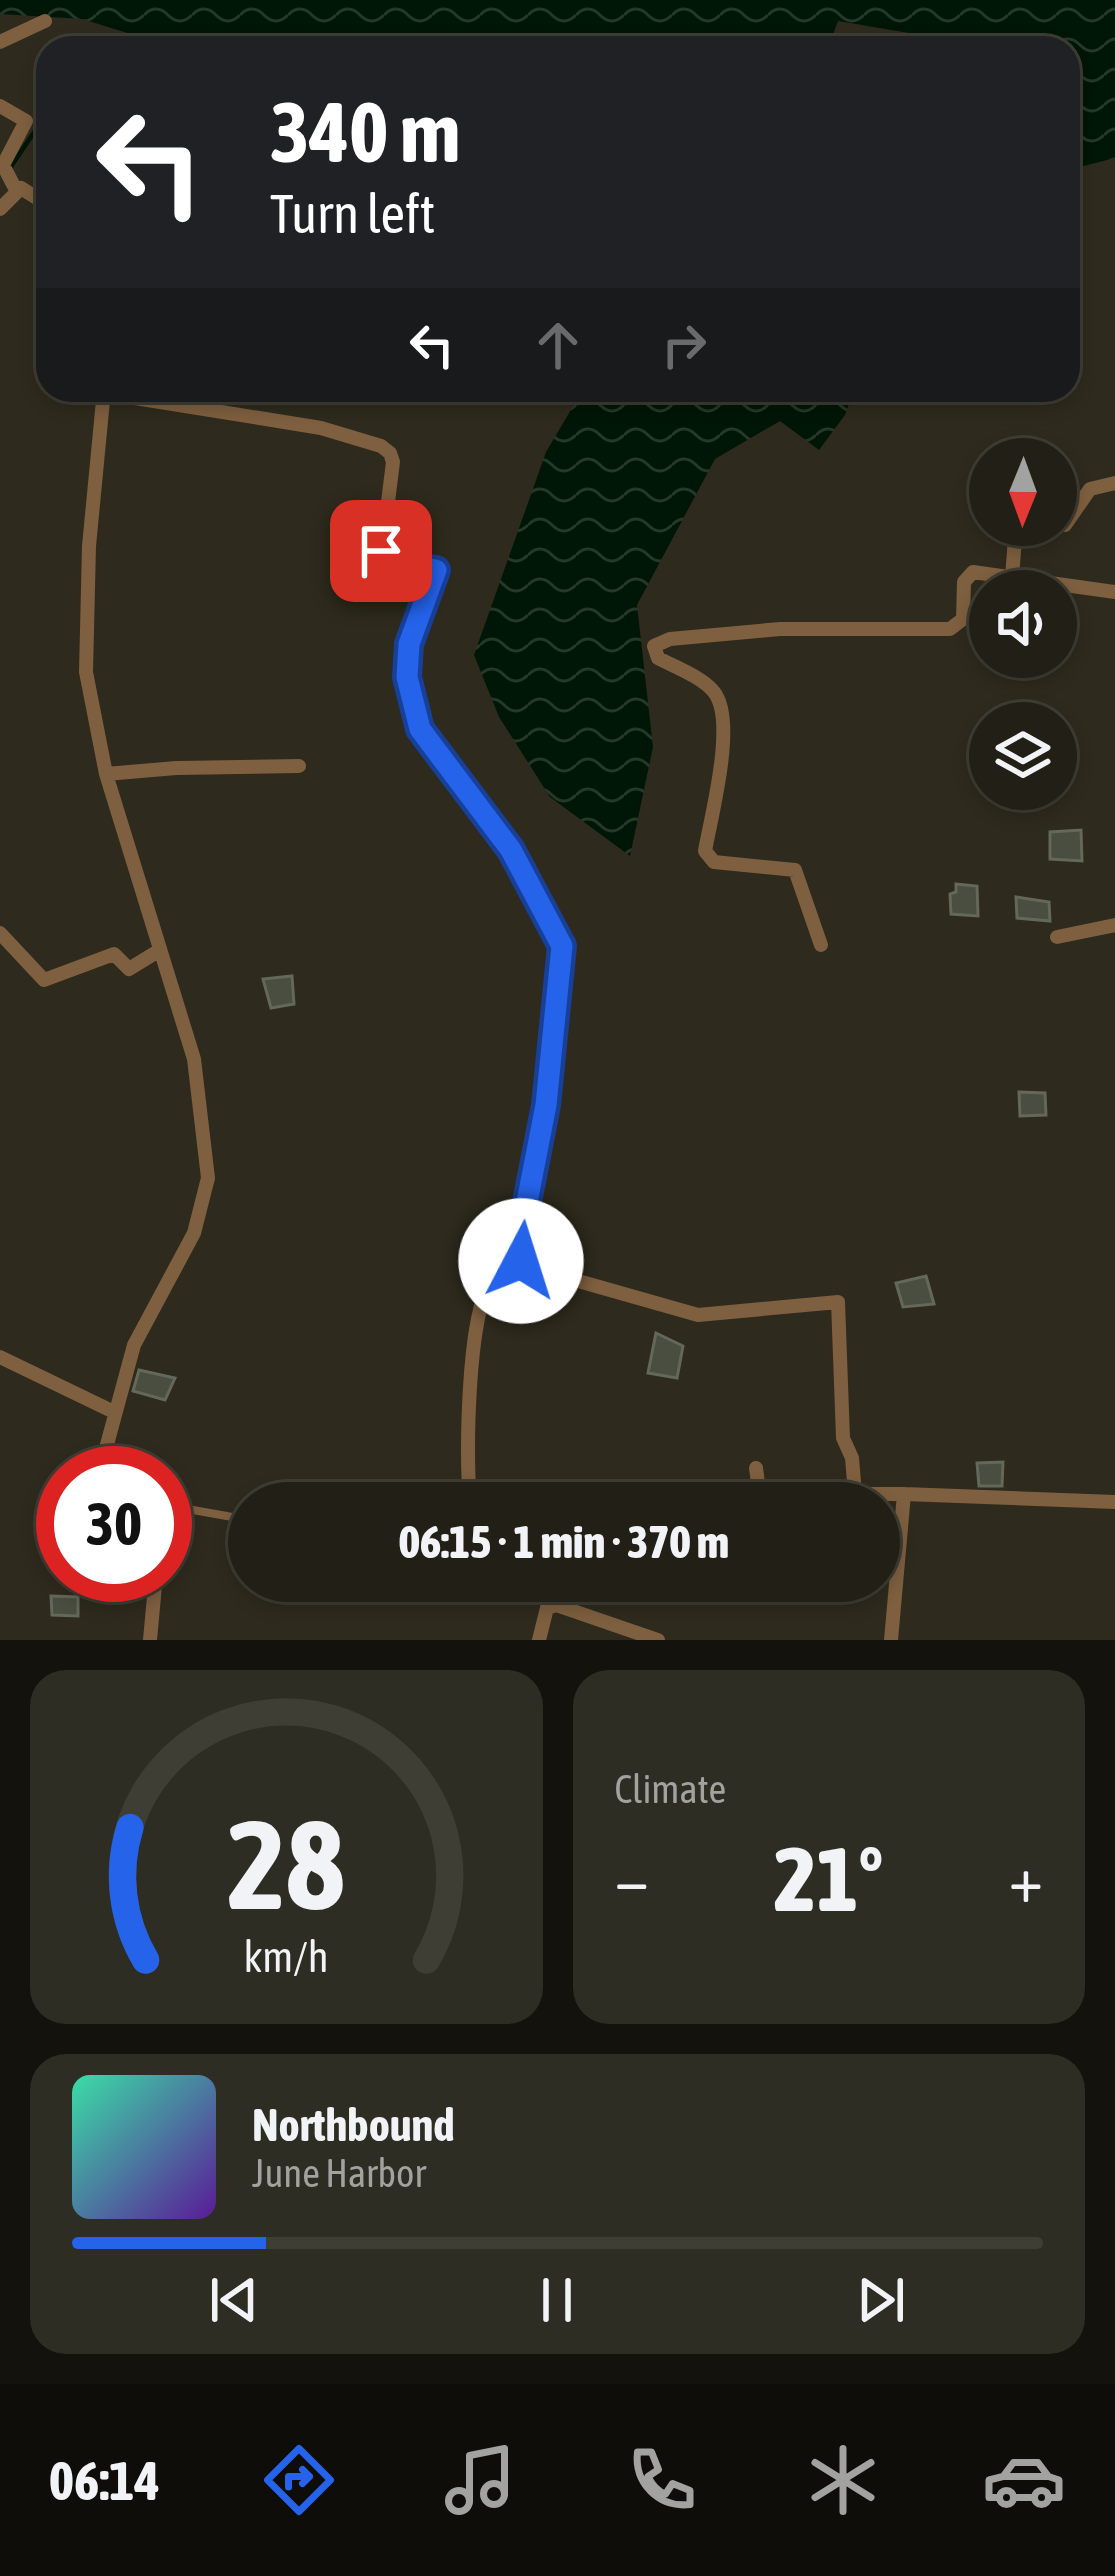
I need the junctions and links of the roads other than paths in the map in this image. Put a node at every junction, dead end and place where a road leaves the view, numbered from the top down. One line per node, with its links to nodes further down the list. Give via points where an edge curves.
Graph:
1 (45, 22): 2 (street)
2 (0, 42)
3 (0, 106): 4 (street, via 26,121 3,165)
4 (16, 190): 5 (street); 6 (street)
5 (36, 196)
6 (0, 209)
7 (103, 402): 15 (street, via 86,672)
8 (164, 402): 21 (street, via 321,428 390,453 381,558 436,570 409,644 407,677 420,729 511,850 562,946)
9 (1115, 483): 10 (street, via 1090,489)
10 (1077, 508)
11 (969, 575): 19 (street, via 963,619 950,629 780,629 654,646 658,658 710,687 722,708 707,858 795,870)
12 (1077, 587): 13 (street)
13 (1115, 592)
14 (298, 766): 15 (street)
15 (106, 774): 20 (street)
16 (1115, 925): 18 (street)
17 (0, 933): 20 (street, via 44,980 114,954 129,969)
18 (1057, 937)
19 (821, 945)
20 (160, 950): 23 (street, via 194,1059 208,1178 194,1233 134,1346)
21 (521, 1261): 26 (street, via 514,1278 490,1282 480,1299); 28 (street, via 698,1315 838,1302 843,1438)
22 (0, 1357): 23 (street)
23 (114, 1412): 24 (street)
24 (106, 1446)
25 (756, 1468): 27 (street)
26 (470, 1482)
27 (758, 1482)
28 (854, 1482)
29 (900, 1494): 30 (street)
30 (904, 1494): 31 (street); 40 (street)
31 (1115, 1502)
32 (192, 1510): 33 (lane)
33 (228, 1516)
34 (154, 1602): 37 (street)
35 (548, 1602): 36 (street)
36 (547, 1608): 38 (street); 39 (street)
37 (150, 1640)
38 (539, 1640)
39 (658, 1640)
40 (891, 1640)

